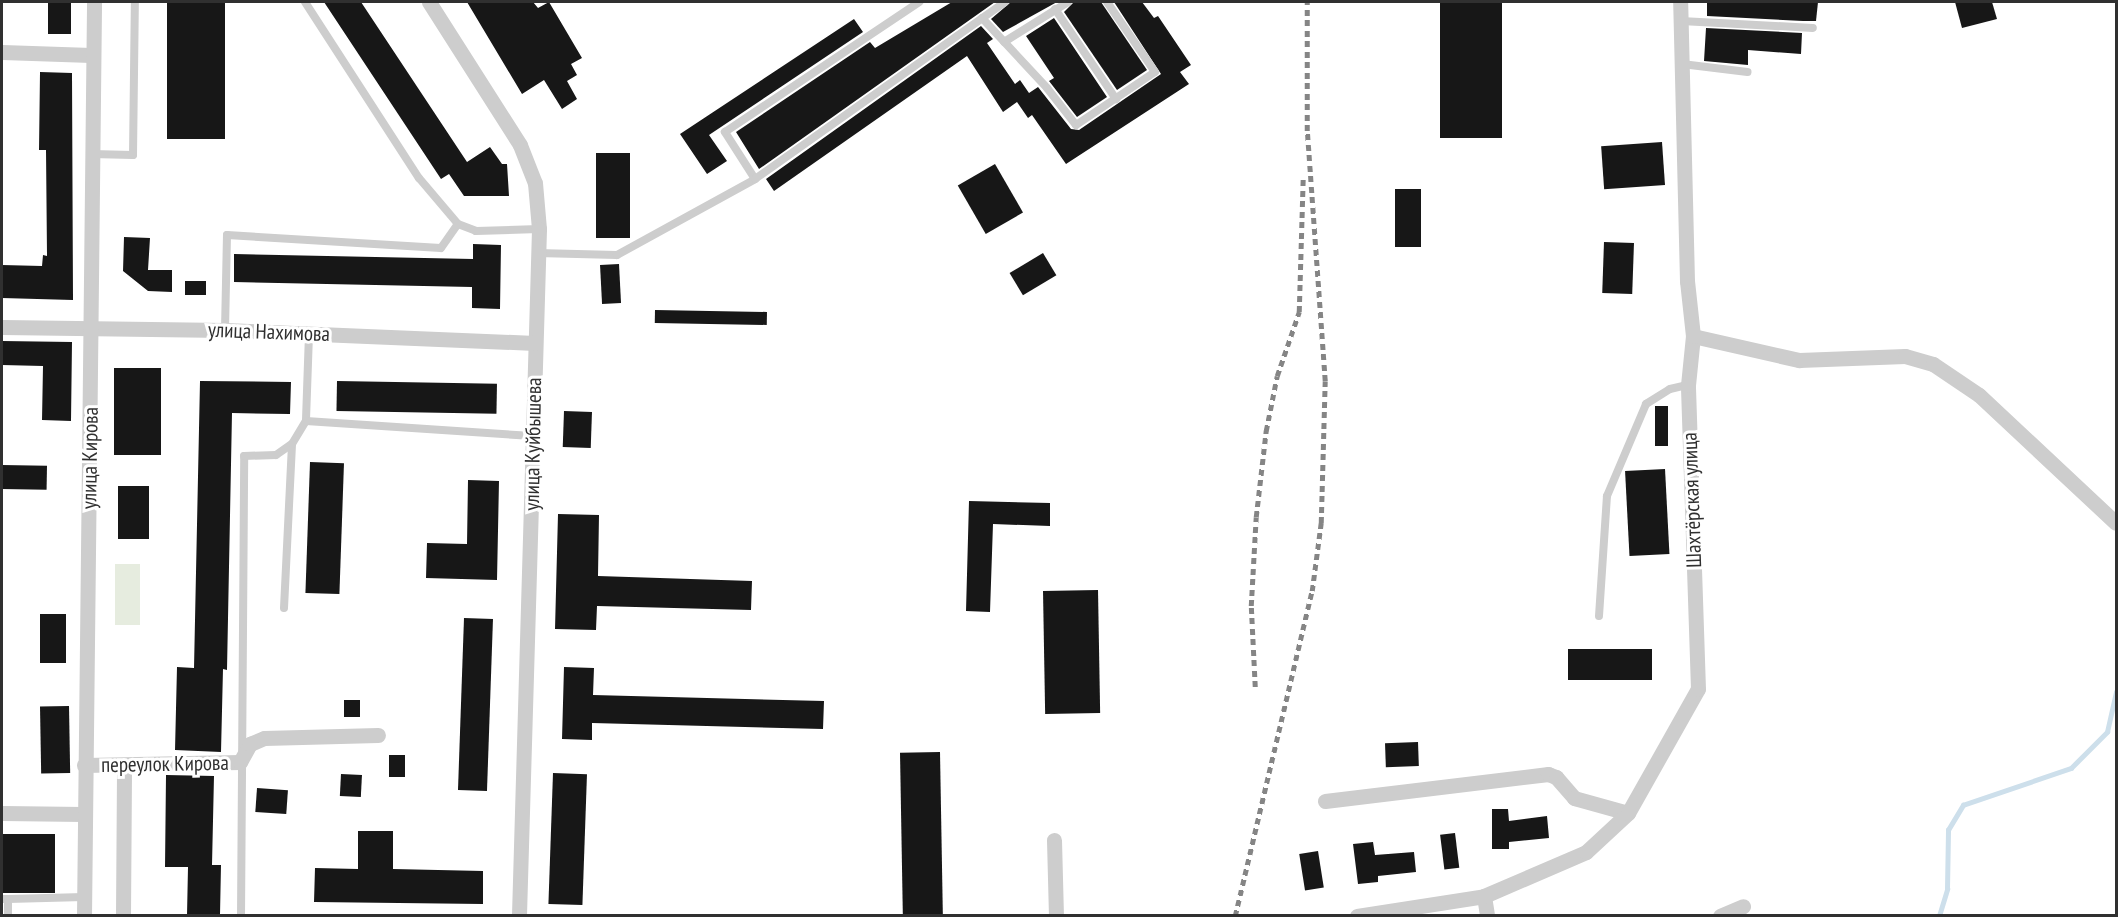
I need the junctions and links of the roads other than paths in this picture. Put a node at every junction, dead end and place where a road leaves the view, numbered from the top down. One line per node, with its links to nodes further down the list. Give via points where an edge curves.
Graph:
1 (94, 2): 16 (street, улица Кирова)
2 (135, 2): 20 (lane, via 133,155)
3 (305, 2): 22 (lane, via 419,178)
4 (429, 2): 23 (street, улица Куйбышева, via 520,146 535,183)
5 (919, 2): 21 (lane, via 725,132)
6 (1005, 2): 11 (lane)
7 (1068, 2): 10 (lane)
8 (1107, 2): 19 (lane, via 1155,72)
9 (1680, 2): 12 (street, Шахтёрская улица)
10 (1055, 9): 14 (lane); 19 (lane)
11 (982, 18): 14 (lane); 21 (lane)
12 (1681, 21): 13 (lane); 17 (street, Шахтёрская улица)
13 (1813, 28)
14 (1004, 42): 19 (lane, via 1076,125)
15 (2, 52): 16 (street)
16 (91, 55): 20 (street, улица Кирова)
17 (1682, 64): 18 (lane); 29 (street, Шахтёрская улица, via 1687,281)
18 (1748, 72)
19 (1116, 99)
20 (91, 154): 26 (street, улица Кирова)
21 (755, 179): 24 (lane, via 617,255)
22 (458, 224): 23 (lane, via 476,231); 27 (lane, via 441,248 227,235)
23 (539, 229): 24 (street, улица Куйбышева)
24 (537, 253): 30 (street, улица Куйбышева)
25 (2, 327): 26 (street, улица Нахимова)
26 (92, 328): 27 (street, улица Нахимова); 40 (street, улица Кирова)
27 (225, 330): 28 (street, улица Нахимова)
28 (309, 334): 30 (street, улица Нахимова); 32 (lane)
29 (1693, 336): 31 (street, Шахтёрская улица); 35 (street, via 1799,360 1905,356 1933,364 1979,395)
30 (535, 343): 33 (street, улица Куйбышева)
31 (1688, 386): 37 (lane, via 1670,389 1646,404 1607,496); 44 (street, Шахтёрская улица, via 1698,689)
32 (306, 420): 33 (lane); 34 (lane)
33 (532, 436): 55 (street, улица Куйбышева)
34 (292, 444): 36 (lane); 39 (lane, via 276,455 244,456)
35 (2116, 523)
36 (284, 608)
37 (1599, 616)
38 (378, 735): 39 (street, переулок Кирова, via 264,738 250,744)
39 (240, 762): 41 (street, переулок Кирова); 54 (lane)
40 (84, 765): 41 (street, переулок Кирова); 45 (street, улица Кирова)
41 (124, 765): 53 (street)
42 (1325, 801): 44 (street, via 1548,774 1556,777 1574,798)
43 (2, 813): 45 (street)
44 (1628, 813): 47 (street, Шахтёрская улица, via 1586,852)
45 (83, 814): 48 (street, улица Кирова)
46 (1054, 840): 56 (street)
47 (1484, 896): 57 (street, Шахтёрская улица); 58 (street)
48 (84, 897): 49 (lane); 52 (street, улица Кирова)
49 (5, 899): 51 (lane)
50 (1743, 906): 59 (street)
51 (8, 915)
52 (84, 915)
53 (123, 915)
54 (241, 915)
55 (519, 915)
56 (1056, 915)
57 (1357, 915)
58 (1487, 915)
59 (1720, 915)

